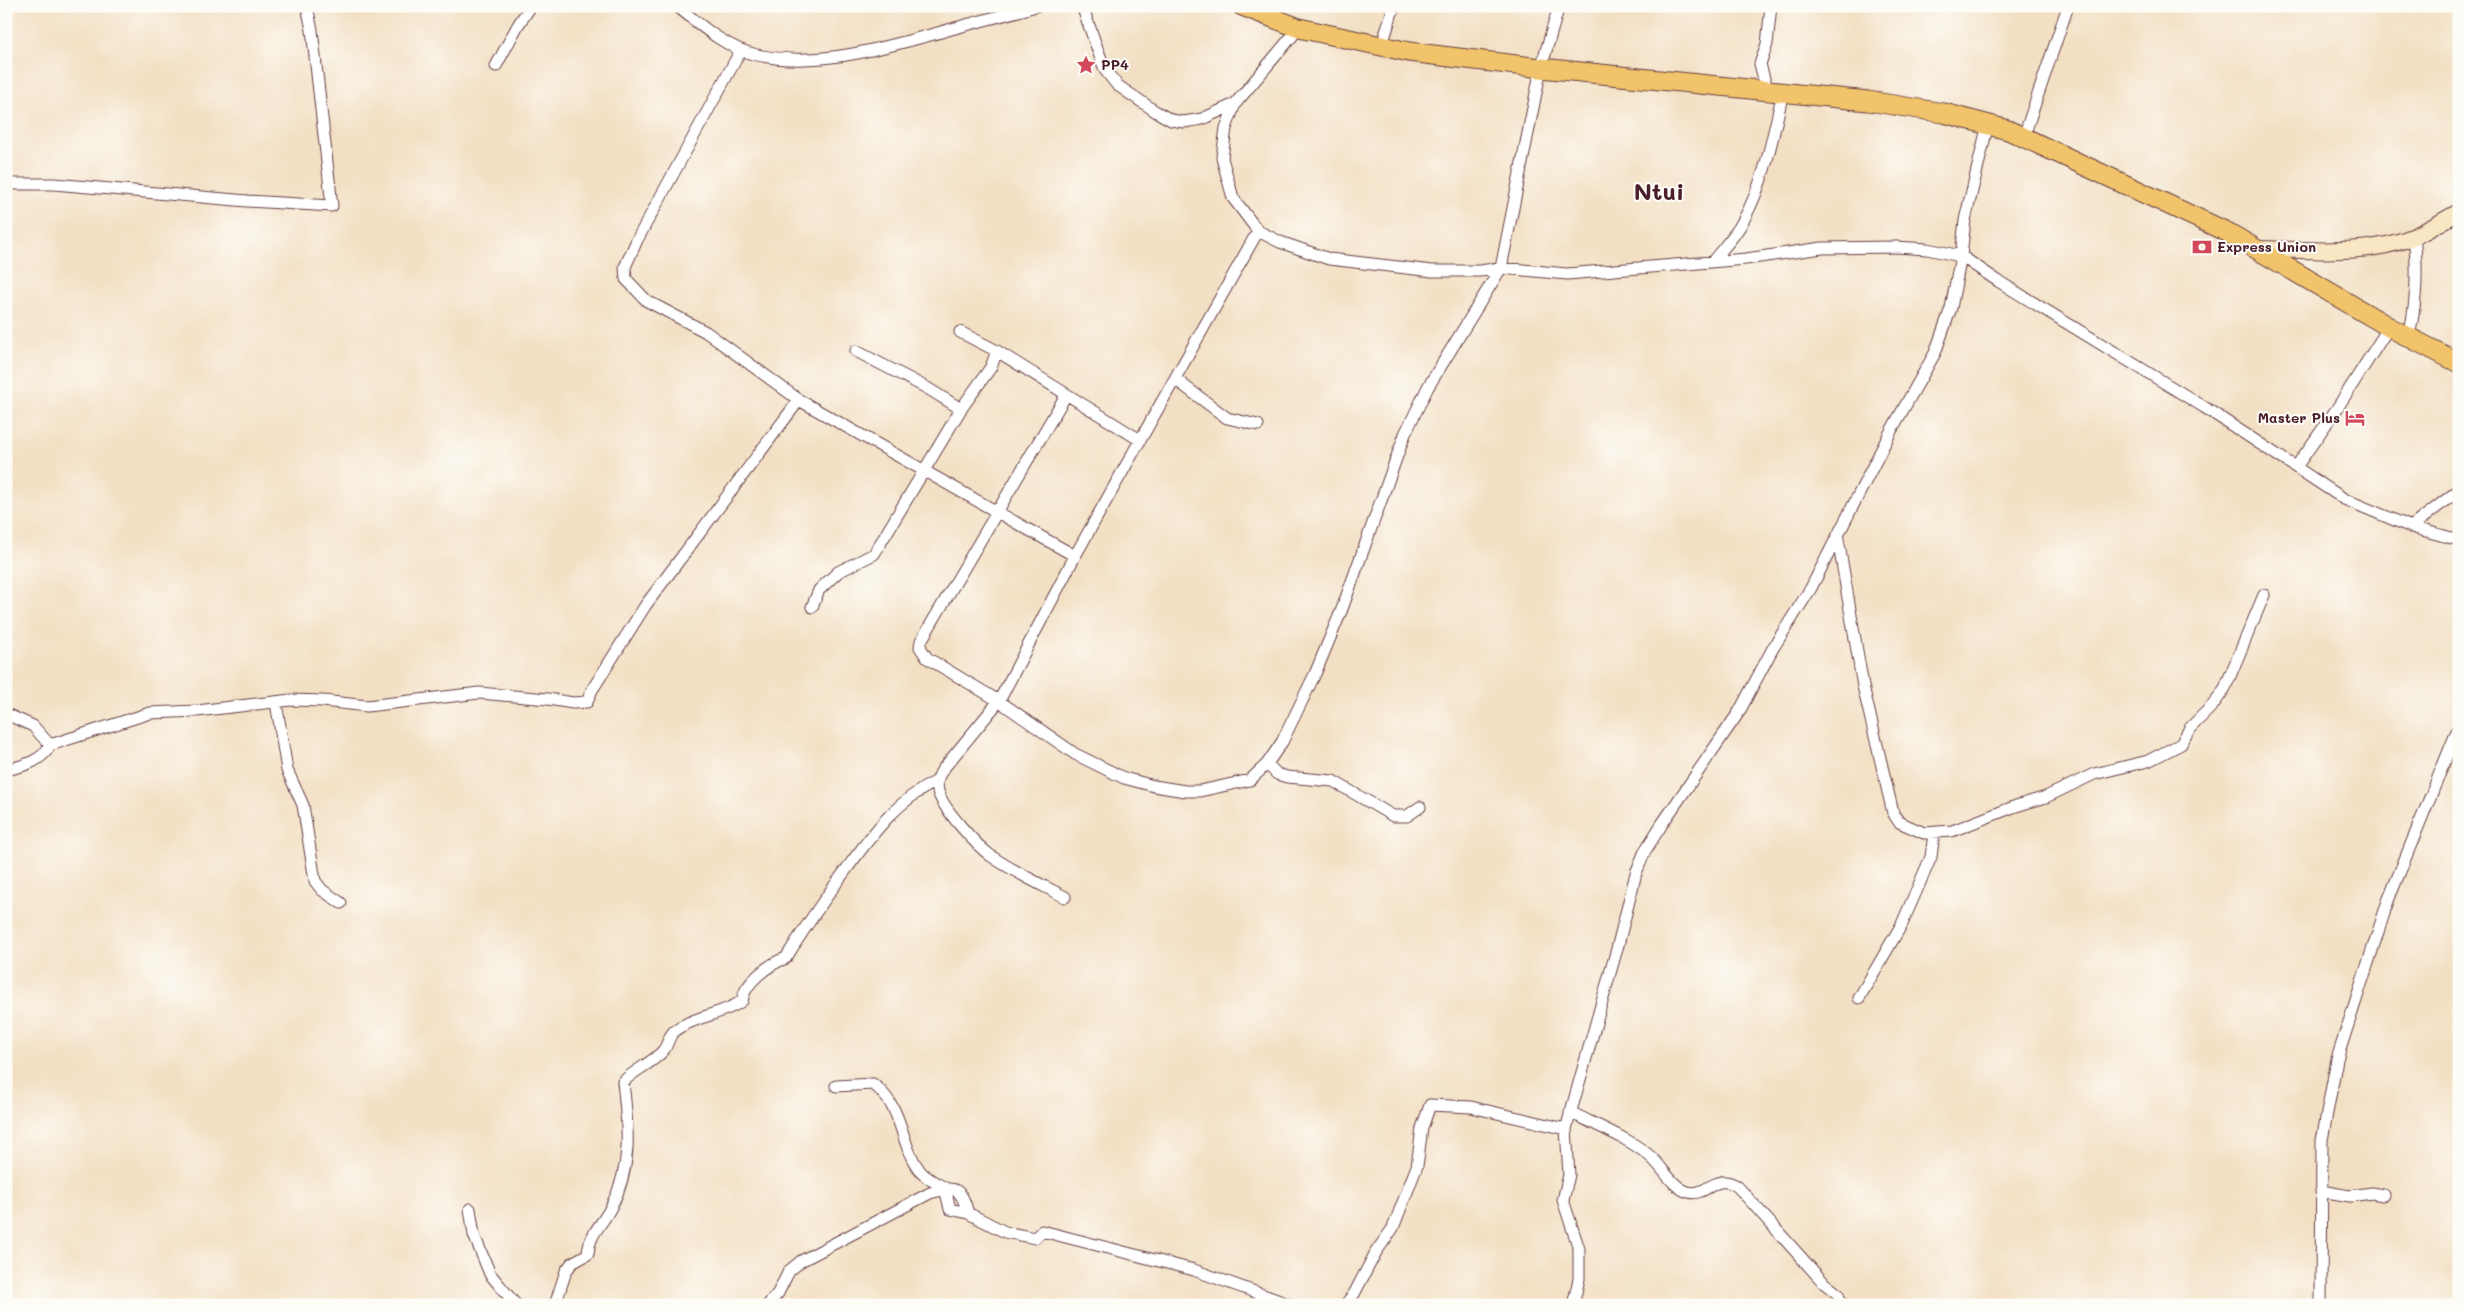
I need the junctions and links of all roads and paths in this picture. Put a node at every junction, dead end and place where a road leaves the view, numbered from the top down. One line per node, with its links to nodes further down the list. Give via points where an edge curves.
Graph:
1 (307, 6): 20 (street, via 332,206 247,202 54,184)
2 (531, 6): 14 (street)
3 (677, 6): 13 (street)
4 (1036, 6): 13 (street, via 882,47 817,59 757,55)
5 (1082, 6): 17 (street, via 1105,70 1117,85 1155,110 1172,120 1184,122 1202,119)
6 (1242, 6): 11 (highway)
7 (1394, 6): 12 (street)
8 (1559, 6): 15 (street)
9 (1771, 6): 16 (street, via 1767,44 1760,64)
10 (2068, 6): 19 (street)
11 (1299, 28): 12 (highway); 17 (street)
12 (1382, 45): 15 (highway, via 1453,58)
13 (742, 50): 36 (street, via 637,240 624,275 647,301 706,332)
14 (496, 66)
15 (1541, 68): 16 (highway); 27 (street)
16 (1775, 91): 18 (highway, via 1868,101 1944,113); 26 (street, via 1767,159 1754,197 1743,222)
17 (1235, 104): 22 (street, via 1228,118 1222,158 1233,198)
18 (1988, 124): 19 (highway); 25 (street, via 1965,220)
19 (2024, 136): 24 (highway, via 2230,233)
20 (6, 184)
21 (2459, 212): 23 (main road)
22 (1258, 230): 27 (street, via 1280,242 1340,262 1432,271); 34 (street)
23 (2414, 236): 24 (main road, via 2387,245 2349,250); 30 (street, via 2418,282)
24 (2256, 249): 28 (highway)
25 (1961, 256): 26 (street, via 1927,250 1822,248); 40 (street); 45 (street, via 1951,308 1935,354 1891,431)
26 (1713, 261): 27 (street, via 1567,274)
27 (1501, 268): 55 (street, via 1428,387 1405,434 1315,674 1291,726)
28 (2389, 327): 30 (highway); 40 (street)
29 (960, 332): 32 (street)
30 (2409, 336): 33 (highway)
31 (856, 351): 37 (street)
32 (1001, 354): 35 (street); 37 (street)
33 (2459, 363)
34 (1175, 378): 38 (street, via 1227,418); 39 (street)
35 (1066, 395): 39 (street); 43 (street)
36 (799, 400): 41 (street); 51 (street, via 645,606 587,702 479,693 367,706 323,701)
37 (961, 409): 41 (street)
38 (1258, 425)
39 (1140, 440): 47 (street)
40 (2296, 467): 44 (street, via 2344,499)
41 (924, 469): 43 (street); 49 (street, via 874,554 838,572 819,590)
42 (2459, 490): 44 (street)
43 (998, 511): 47 (street); 50 (street, via 920,647 927,658)
44 (2411, 527): 46 (street)
45 (1838, 539): 59 (street, via 1864,686 1893,813 1906,826); 64 (street, via 1739,712 1645,851 1628,897 1618,945)
46 (2459, 540)
47 (1075, 556): 50 (street)
48 (2264, 595): 59 (street, via 2224,688 2213,705 2190,728 2181,744 2148,761 2094,774 2046,797 1952,831)
49 (812, 607)
50 (999, 701): 55 (street, via 1074,754 1124,778 1154,786 1185,791 1220,787 1250,780); 57 (street, via 943,769)
51 (276, 702): 54 (street, via 150,713); 61 (street, via 286,770 302,806 315,881)
52 (6, 714): 54 (street, via 33,726)
53 (2459, 726): 67 (street, via 2388,901 2337,1059 2322,1140)
54 (50, 745): 56 (street, via 46,754)
55 (1267, 764): 58 (street, via 1277,774 1287,777 1333,781 1393,816 1407,816)
56 (6, 770)
57 (937, 781): 60 (street, via 938,792 955,820 989,855); 72 (street, via 918,790 880,824 820,904 786,958 776,962 750,985 742,1001 684,1024 667,1039 664,1049 623,1082 629,1129 625,1173 611,1208 588,1244 588,1254 566,1271)
58 (1420, 807)
59 (1934, 833): 62 (street, via 1930,857 1902,924)
60 (1065, 897)
61 (341, 903)
62 (1859, 998)
63 (836, 1086): 66 (street, via 873,1084 883,1092 892,1102 917,1167)
64 (1570, 1112): 65 (street); 77 (street, via 1642,1151 1685,1191 1697,1192 1721,1181 1738,1187 1824,1283 1838,1294)
65 (1566, 1129): 75 (street, via 1471,1107 1430,1105 1422,1128 1417,1166 1393,1228); 76 (street, via 1569,1175 1563,1200 1579,1249 1579,1279)
66 (945, 1188): 70 (street, via 964,1196); 70 (street, via 950,1209); 73 (street, via 801,1261 789,1271)
67 (2321, 1191): 68 (street, via 2350,1196); 78 (street)
68 (2382, 1195)
69 (470, 1209): 71 (street, via 474,1235 490,1274)
70 (968, 1213): 74 (street, via 1005,1232 1035,1238 1042,1231 1194,1270)
71 (516, 1305)
72 (555, 1305)
73 (768, 1305)
74 (1291, 1305)
75 (1345, 1305)
76 (1573, 1305)
77 (1841, 1305)
78 (2321, 1305)

